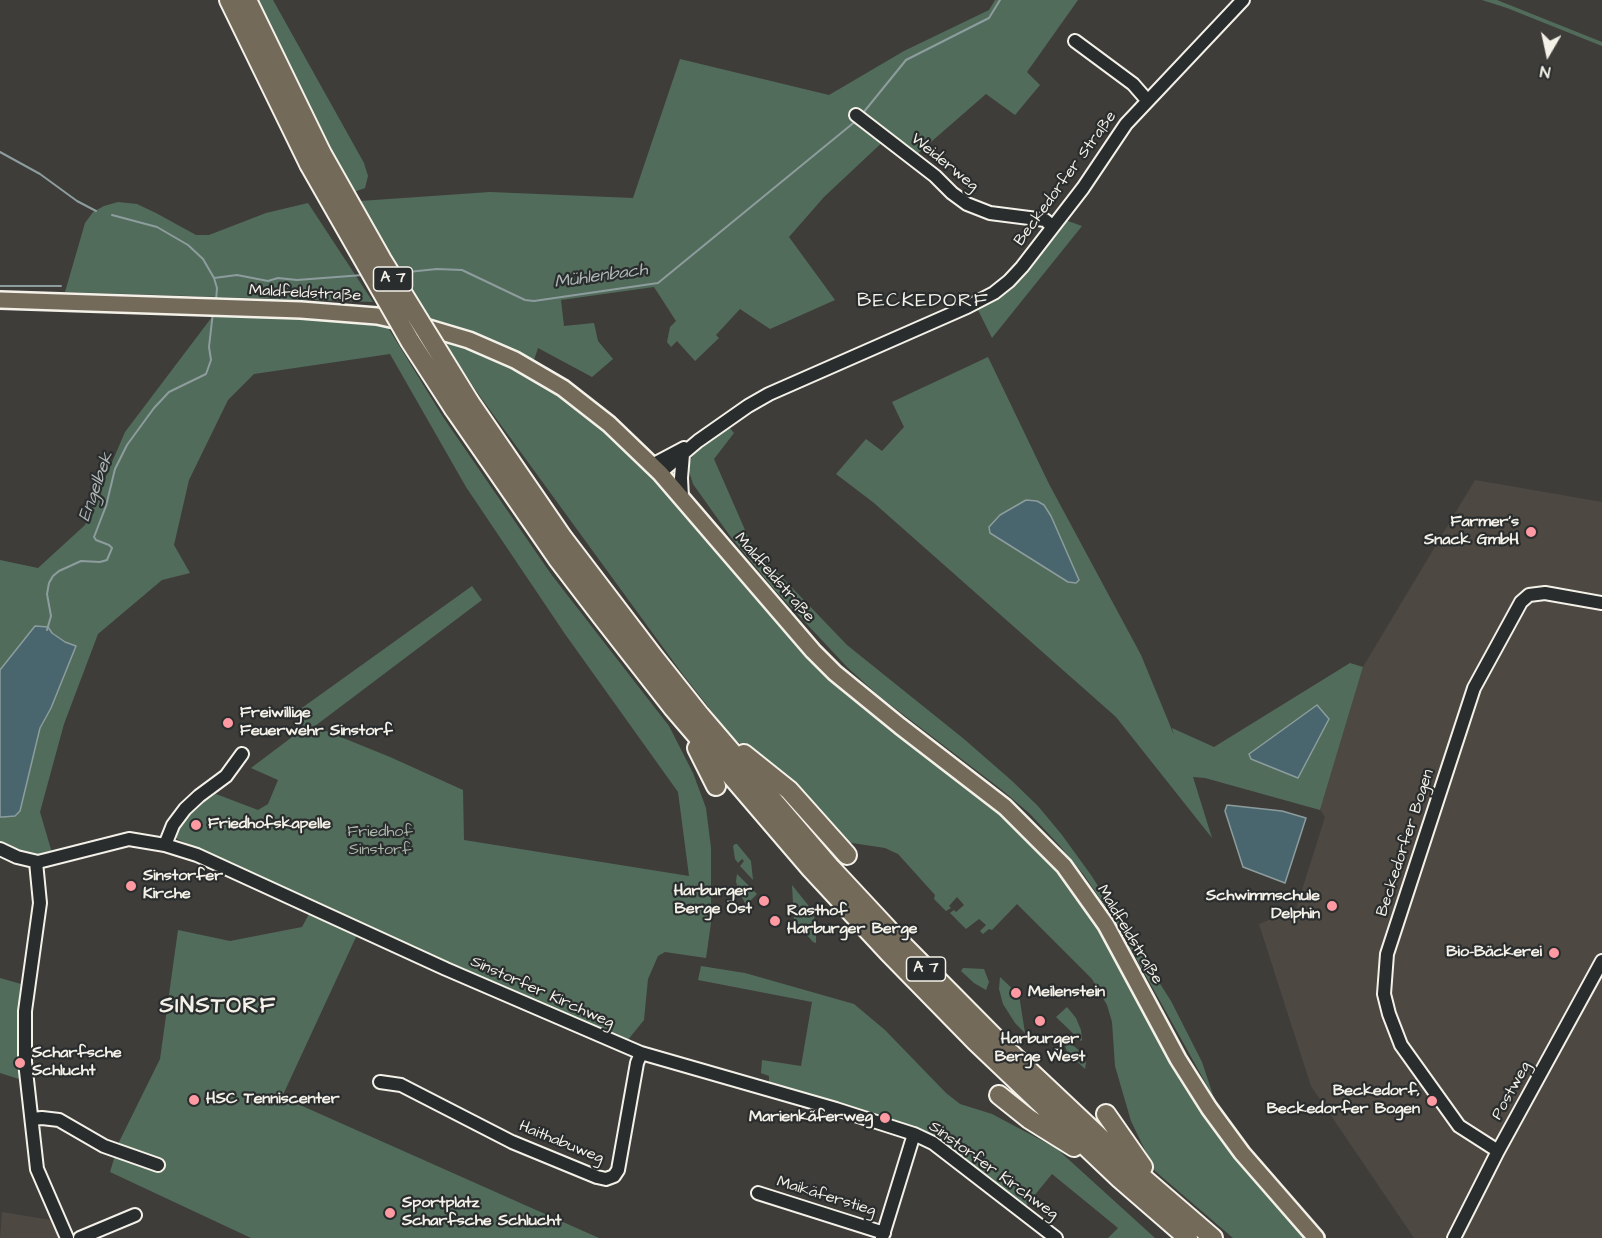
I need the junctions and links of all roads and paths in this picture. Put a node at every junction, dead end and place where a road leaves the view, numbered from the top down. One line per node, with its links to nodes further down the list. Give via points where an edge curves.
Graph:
1 (229, 0): 7 (highway, A 7)
2 (247, 0): 7 (highway, A 7)
3 (1243, 0): 5 (street, Beckedorfer Straße)
4 (1075, 41): 5 (street, via 1133,84)
5 (1147, 100): 8 (street, Beckedorfer Straße)
6 (856, 115): 8 (street, Weiderweg, via 967,204 990,213 1045,220)
7 (316, 159): 10 (highway, A 7, bridge, via 410,341)
8 (1053, 227): 11 (street, Beckedorfer Straße, via 1022,267 994,293 769,394)
9 (0, 300): 13 (main road, Maldfeldstraße, via 346,313 422,326 515,360 563,388 609,424)
10 (461, 405): 16 (highway, A 7, via 557,558); 17 (highway, A 7)
11 (698, 441): 12 (street, Beckedorfer Straße); 13 (street, Beckedorfer Straße, via 665,456)
12 (683, 454): 13 (street, Beckedorfer Straße); 14 (street)
13 (656, 469): 14 (main road, Maldfeldstraße)
14 (682, 498): 43 (main road, Maldfeldstraße, via 835,673 1005,807 1064,866 1106,925 1209,1108 1242,1153)
15 (1602, 603): 31 (street, Beckedorfer Bogen, via 1545,593 1529,595 1521,602 1474,688 1387,954 1384,994 1401,1045 1459,1126)
16 (673, 708): 19 (highway); 33 (highway, A 7, via 888,952)
17 (700, 715): 22 (highway, via 789,790); 35 (highway, A 7, via 831,868 937,980)
18 (242, 754): 20 (street, via 226,776 185,809 172,825)
19 (716, 786)
20 (165, 845): 23 (street, Sinstorfer Kirchweg, via 134,839 118,841); 25 (street, Sinstorfer Kirchweg, via 218,863 446,969)
21 (0, 849): 23 (street)
22 (847, 855)
23 (36, 862): 29 (street, via 40,903 27,985 24,1036)
24 (1602, 962): 31 (street, Postweg)
25 (641, 1053): 26 (street, Haithabuweg, via 618,1170 606,1179 512,1142 401,1085); 30 (street, Sinstorfer Kirchweg)
26 (380, 1082)
27 (999, 1095): 33 (highway)
28 (1106, 1114): 35 (highway)
29 (32, 1119): 32 (street, via 59,1120 104,1146); 38 (street, via 37,1170)
30 (914, 1134): 37 (street); 40 (street, Sinstorfer Kirchweg, via 933,1143)
31 (1498, 1151): 44 (street, Postweg)
32 (158, 1165)
33 (1120, 1179): 41 (highway, A 7)
34 (758, 1193): 37 (street, Maikäferstieg)
35 (1172, 1204): 42 (highway, A 7)
36 (135, 1215): 39 (street)
37 (883, 1235)
38 (67, 1238)
39 (80, 1238)
40 (1056, 1238)
41 (1188, 1238)
42 (1213, 1238)
43 (1316, 1238)
44 (1454, 1238)

